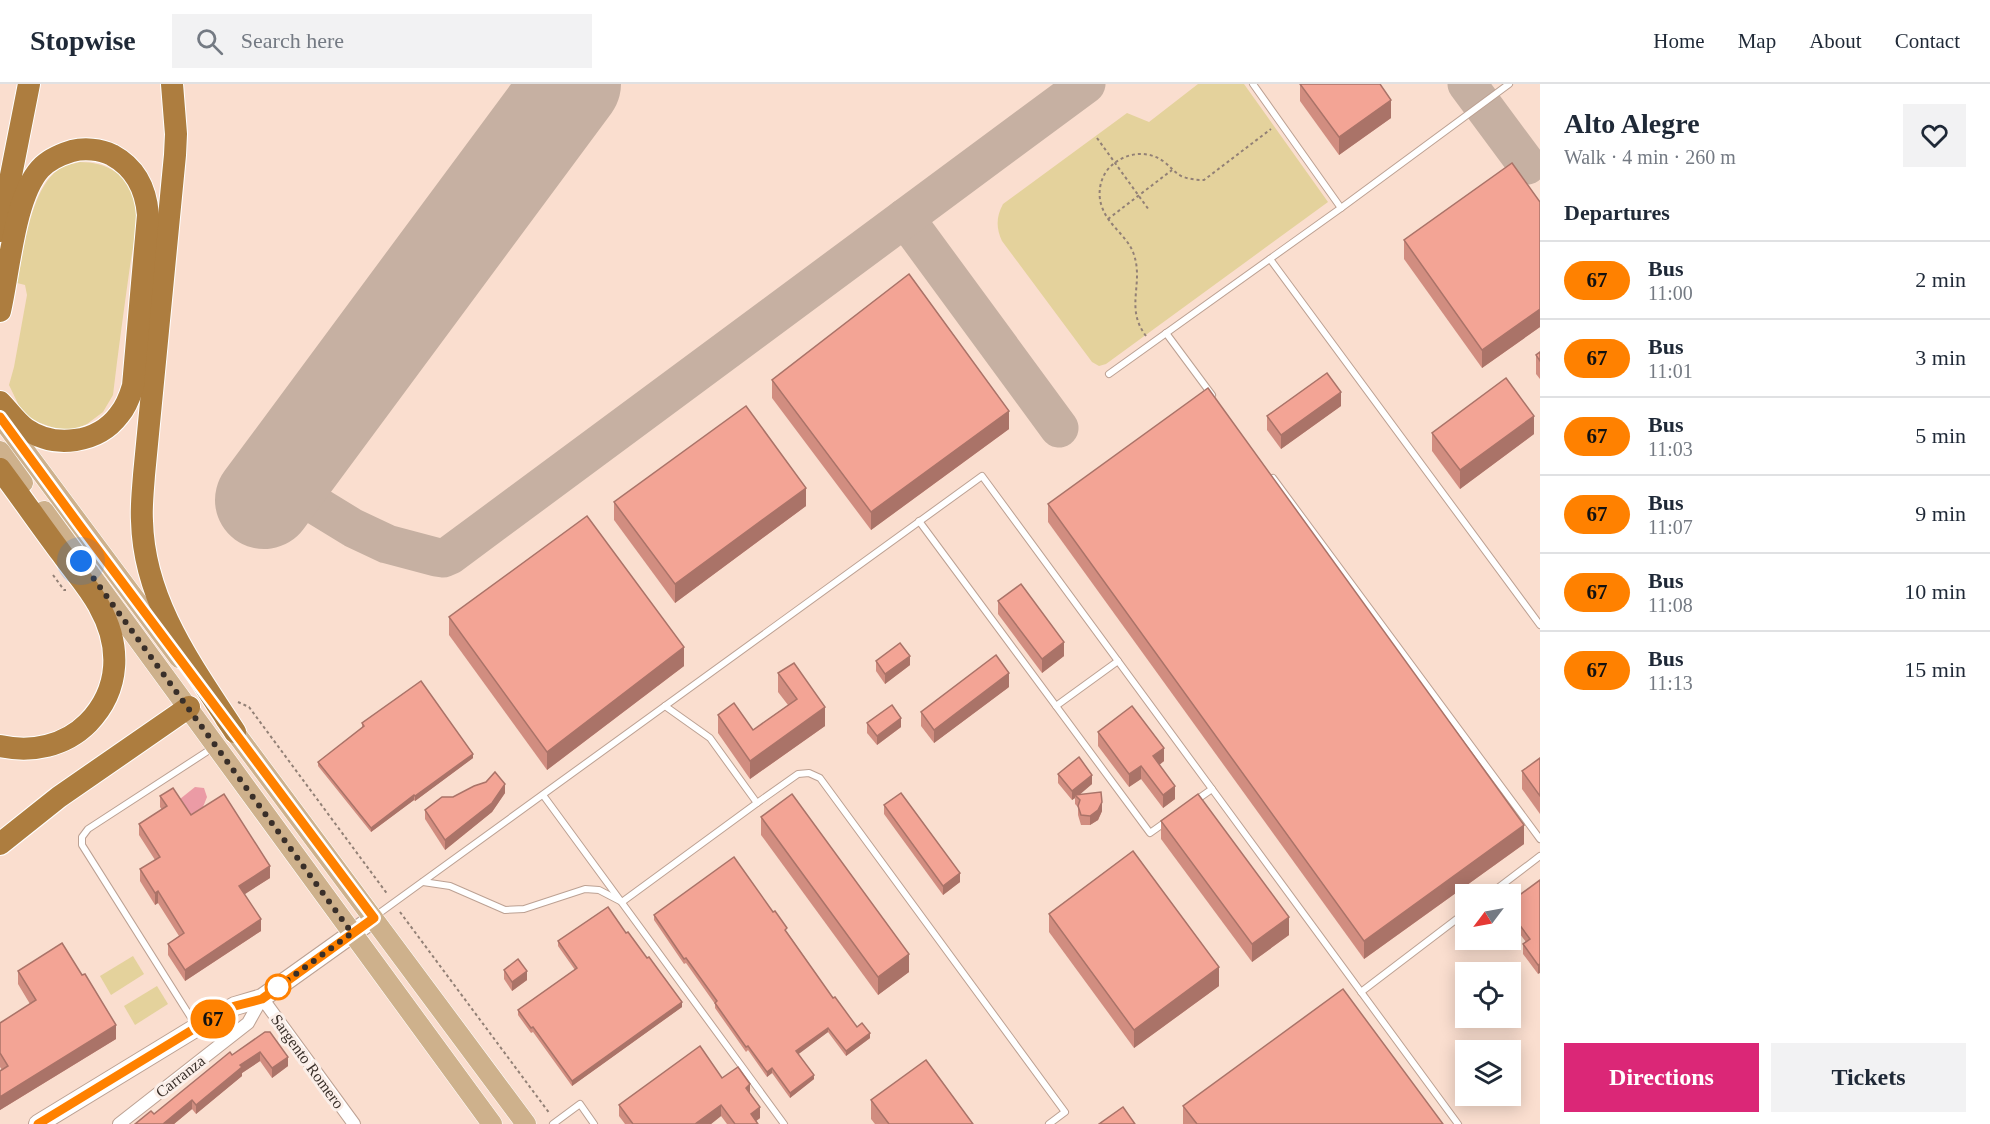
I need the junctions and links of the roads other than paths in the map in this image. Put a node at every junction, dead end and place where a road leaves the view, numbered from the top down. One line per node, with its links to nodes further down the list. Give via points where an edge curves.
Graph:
1 (29, 84): 6 (highway)
2 (172, 84): 22 (highway, via 175,155 142,522 151,577 163,612 184,653)
3 (1253, 84): 5 (lane)
4 (1509, 84): 5 (lane)
5 (1341, 208): 7 (lane)
6 (0, 231)
7 (1270, 259): 9 (lane); 17 (lane)
8 (0, 311): 12 (highway, via 24,198 39,170 50,160 78,149 109,153 123,161 142,185 148,215 134,375 128,400 110,425 91,436 69,441 44,437)
9 (1166, 333): 10 (lane); 11 (lane)
10 (1109, 374)
11 (1215, 400)
12 (2, 411): 22 (main road, via 80,526)
13 (0, 451): 21 (main road)
14 (0, 469): 23 (highway, via 98,604 111,633 116,665 105,700 83,728 49,746)
15 (1272, 476): 30 (lane)
16 (919, 522): 18 (lane, via 982,476); 19 (lane); 20 (lane)
17 (1540, 625)
18 (1118, 661): 20 (lane); 25 (lane)
19 (665, 706): 26 (lane); 27 (lane, via 710,738)
20 (1056, 706): 29 (lane, via 1150,833)
21 (189, 707): 24 (main road); 31 (highway)
22 (235, 732): 36 (main road)
23 (0, 746)
24 (217, 746): 38 (main road); 41 (lane, via 88,829 82,837 82,845)
25 (1212, 789): 28 (lane); 39 (lane)
26 (543, 795): 33 (lane); 35 (lane)
27 (758, 803): 35 (lane); 50 (lane, via 798,774 820,778 1065,1112)
28 (1185, 808)
29 (1176, 814)
30 (1540, 839)
31 (0, 843)
32 (1540, 856): 34 (lane)
33 (423, 882): 35 (lane, via 450,886 505,910 524,909 585,889); 36 (lane)
34 (1503, 884)
35 (622, 902): 49 (lane)
36 (374, 918): 38 (main road); 47 (main road)
37 (1455, 920): 39 (lane)
38 (352, 933): 40 (main road); 46 (main road)
39 (1361, 992): 51 (lane)
40 (262, 999): 41 (main road, via 235,1006); 44 (street, Carranza, via 248,1023); 45 (street, Sargento Romero)
41 (197, 1027): 43 (main road)
42 (555, 1123): 48 (lane, via 580,1104)
43 (38, 1124)
44 (119, 1124)
45 (354, 1124)
46 (492, 1124)
47 (526, 1124)
48 (594, 1124)
49 (784, 1124)
50 (1049, 1124)
51 (1458, 1124)

